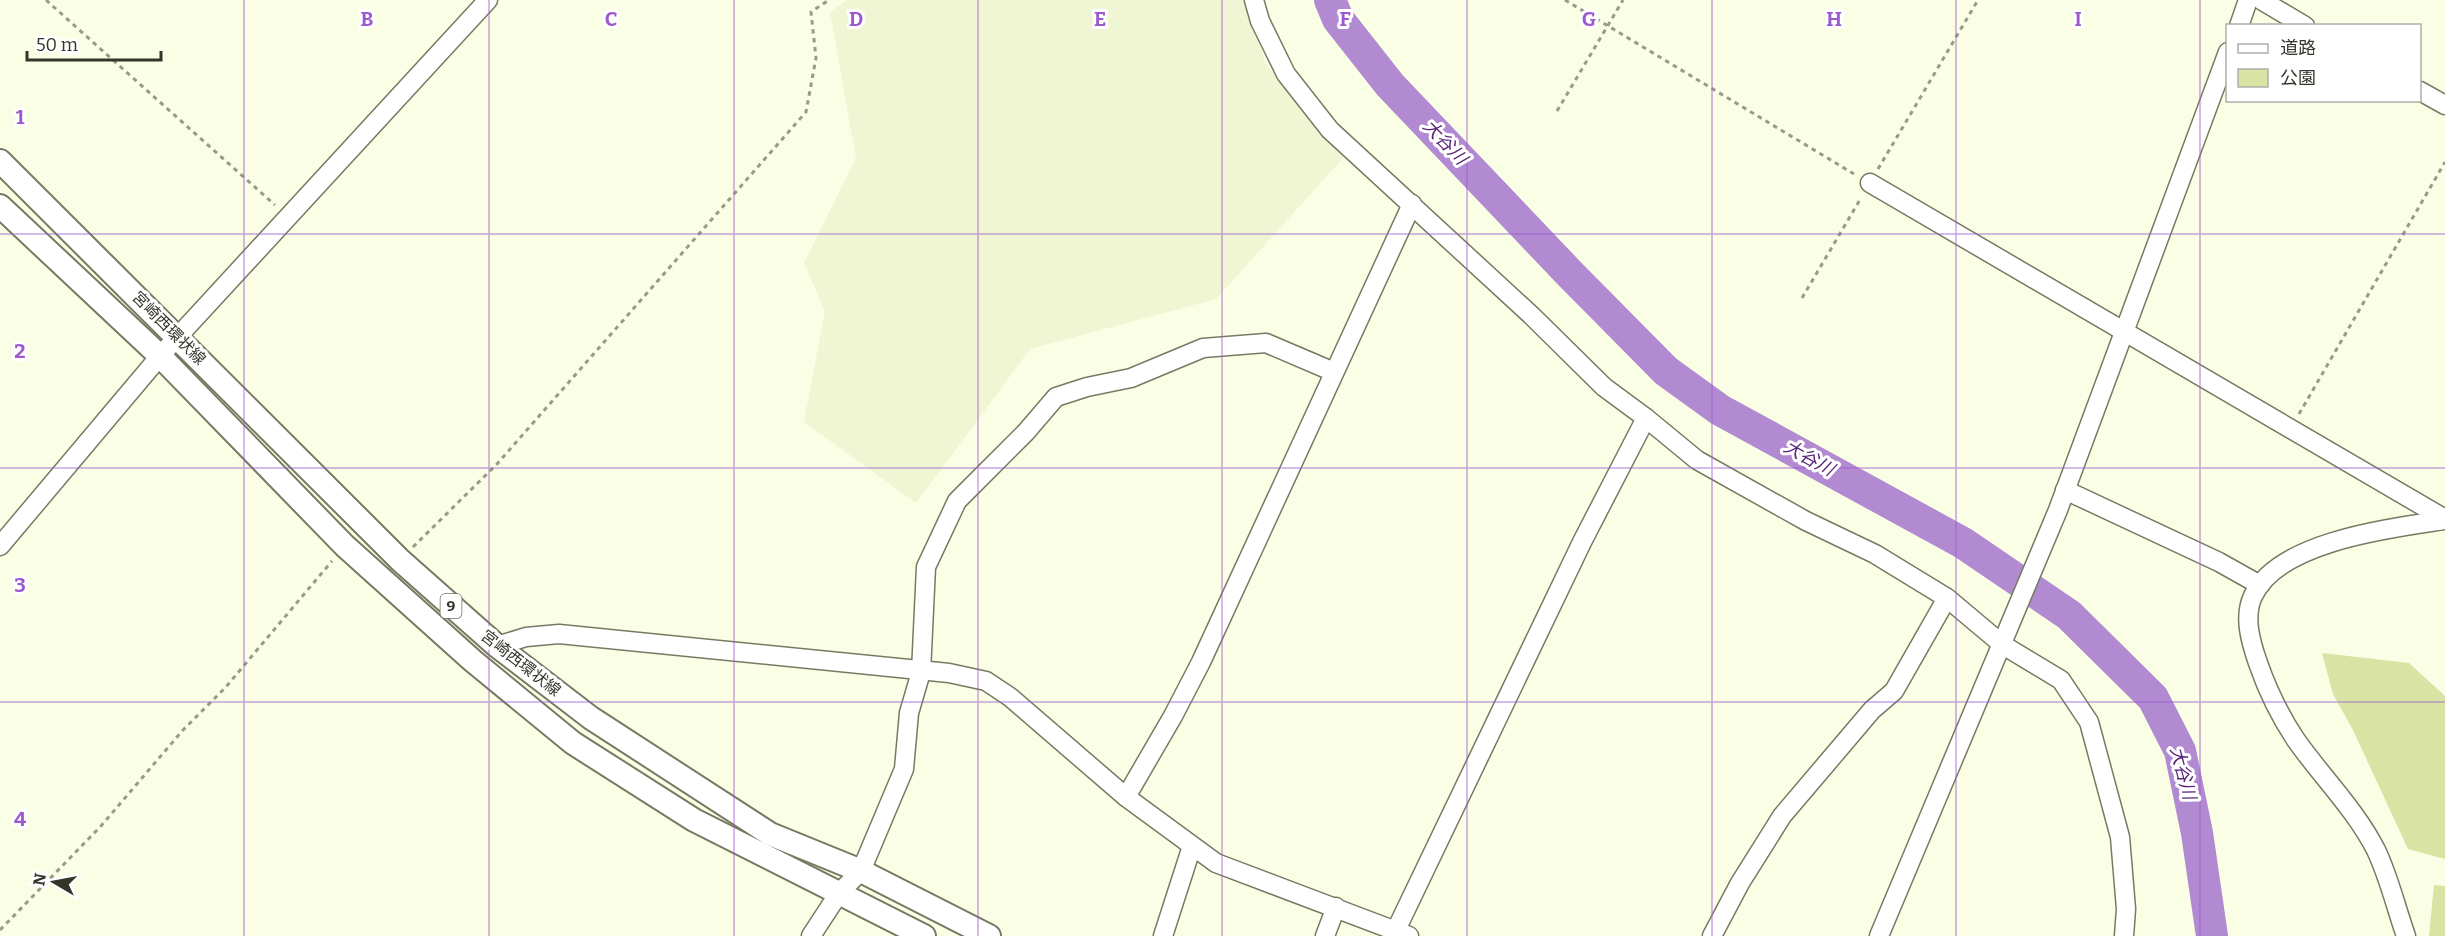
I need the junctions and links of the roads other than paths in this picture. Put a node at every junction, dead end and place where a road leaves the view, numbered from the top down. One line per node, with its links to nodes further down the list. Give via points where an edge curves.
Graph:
1 (488, 0): 15 (street)
2 (1254, 0): 12 (street, via 1286,74 1330,130)
3 (2248, 0): 5 (street)
4 (2261, 0): 6 (street)
5 (2240, 24)
6 (2303, 24)
7 (2226, 56): 14 (street)
8 (2421, 92): 9 (street)
9 (2445, 105)
10 (0, 160): 15 (main road, 宮崎西環状線 / 9)
11 (1870, 183): 14 (street)
12 (1412, 204): 17 (street); 18 (street, via 1604,387)
13 (0, 206): 16 (main road, 宮崎西環状線 / 9)
14 (2124, 331): 19 (street); 20 (street)
15 (179, 338): 16 (street); 25 (main road, 宮崎西環状線 / 9, via 400,560)
16 (160, 356): 21 (street); 30 (main road, 宮崎西環状線 / 9, via 345,546 472,660 573,743 694,820)
17 (1334, 372): 26 (street, via 1266,342 1203,348 1131,378 1056,397 957,501 926,567); 27 (street, via 1201,662)
18 (1646, 418): 23 (street, via 1697,460 1806,521 1875,554); 32 (street, via 1577,553)
19 (2065, 490): 22 (street); 24 (street)
20 (2445, 519): 22 (street, via 2374,530 2313,549 2285,563)
21 (0, 546)
22 (2260, 585): 41 (street, via 2252,597 2248,623 2263,677 2296,739 2350,808 2376,851)
23 (1947, 598): 24 (street); 38 (street, via 1894,691 1872,710 1782,816)
24 (2003, 645): 39 (street); 40 (street, via 2061,680 2089,722 2120,837 2126,909)
25 (497, 646): 26 (street, via 526,637 559,634); 29 (main road, 宮崎西環状線 / 9, via 591,718 770,834)
26 (921, 672): 27 (street, via 986,681); 29 (street, via 909,713 904,769)
27 (1126, 797): 28 (street)
28 (1191, 846): 31 (street, via 1216,863); 36 (street)
29 (861, 871): 30 (street); 35 (main road, 宮崎西環状線 / 9)
30 (839, 893): 33 (street); 34 (main road, 宮崎西環状線 / 9)
31 (1336, 907): 32 (street); 37 (street)
32 (1403, 933)
33 (811, 936)
34 (924, 936)
35 (989, 936)
36 (1163, 936)
37 (1325, 936)
38 (1712, 936)
39 (1880, 936)
40 (2124, 936)
41 (2406, 936)

